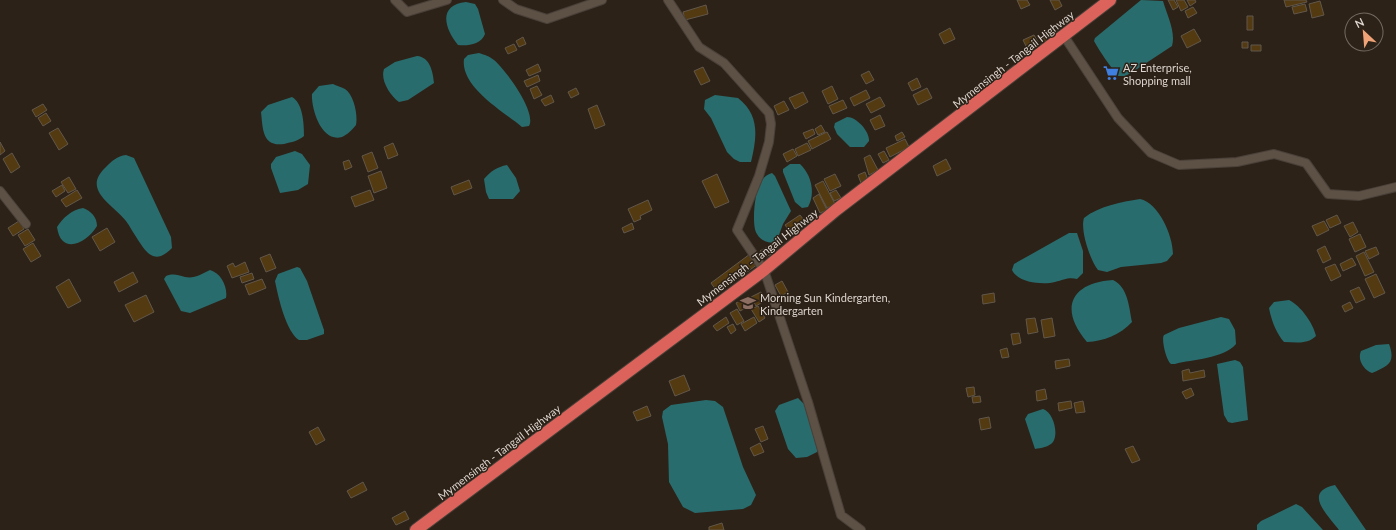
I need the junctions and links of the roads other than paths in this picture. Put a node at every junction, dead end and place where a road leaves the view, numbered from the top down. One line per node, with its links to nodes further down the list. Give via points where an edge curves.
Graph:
1 (396, 0): 2 (street, via 407,12)
2 (447, 0)
3 (504, 0): 4 (street, via 516,9 547,19)
4 (602, 0)
5 (668, 0): 11 (street, via 699,47 724,63 769,113 769,142 759,176 737,230)
6 (1110, 0): 7 (highway, Mymensingh - Tangail Highway)
7 (1064, 36): 8 (street, via 1118,118 1151,153 1179,165 1237,162 1274,154 1306,163 1328,194 1359,196); 11 (highway, Mymensingh - Tangail Highway, via 836,210)
8 (1396, 187)
9 (0, 191): 10 (street)
10 (26, 224)
11 (764, 270): 12 (highway, Mymensingh - Tangail Highway); 13 (street, via 808,402 841,515)
12 (416, 530)
13 (861, 530)

